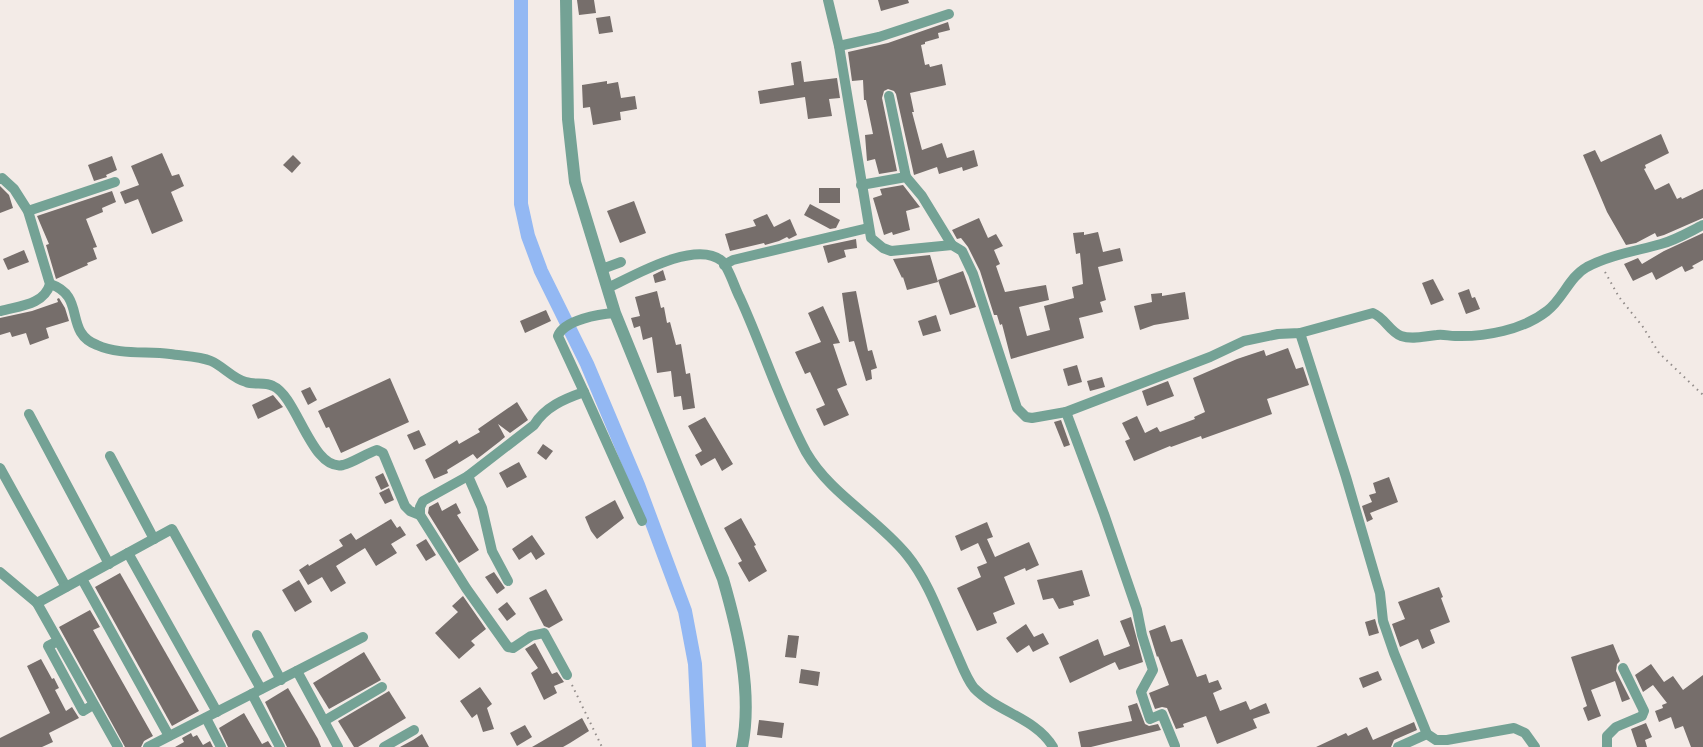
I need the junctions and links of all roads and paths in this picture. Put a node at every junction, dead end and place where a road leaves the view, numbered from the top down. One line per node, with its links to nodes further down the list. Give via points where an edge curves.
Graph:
1 (566, 0): 17 (street, via 571,155 575,182)
2 (828, 0): 4 (street)
3 (949, 14): 4 (street)
4 (839, 46): 9 (street)
5 (889, 96): 6 (street)
6 (906, 177): 9 (street); 13 (street)
7 (0, 179): 10 (street, via 14,189)
8 (115, 182): 10 (street)
9 (861, 184): 12 (street)
10 (28, 211): 18 (street)
11 (1703, 225): 15 (street, via 1673,240)
12 (868, 228): 13 (street, via 875,243 891,251); 16 (street)
13 (952, 245): 25 (street, via 965,255 973,274 1017,408 1032,418)
14 (621, 262): 17 (street)
15 (1599, 262): 22 (street, via 1583,269 1544,314 1503,331 1414,338 1395,333 1373,313); 24 (path, via 1659,353)
16 (724, 265): 19 (street, via 712,256 684,256); 63 (street, via 806,451 820,473 907,555 974,687 1048,738)
17 (602, 269): 19 (street)
18 (50, 284): 20 (street, via 34,303); 30 (street, via 71,297 78,325 85,338 97,346 211,361 244,382 273,386 283,394 329,463 342,465 377,450 383,453 405,506)
19 (608, 288): 21 (street)
20 (1, 311)
21 (615, 313): 23 (street, via 566,326 558,336); 62 (street, via 723,579 734,619 745,699)
22 (1300, 333): 25 (street, via 1244,341); 52 (street, via 1373,568 1383,621)
23 (584, 392): 29 (street, via 541,414 534,425); 31 (street)
24 (1703, 395)
25 (1066, 412): 54 (street, via 1137,610 1153,670 1141,692 1150,719 1162,714)
26 (29, 414): 34 (street)
27 (110, 456): 32 (street)
28 (0, 468): 38 (street)
29 (468, 476): 30 (street, via 423,501); 37 (street, via 482,508 492,551)
30 (420, 515): 44 (street, via 508,647 544,633)
31 (642, 521)
32 (154, 538): 33 (street); 47 (street, via 172,529)
33 (128, 553): 34 (street); 48 (street)
34 (109, 564): 36 (street)
35 (0, 572): 39 (street)
36 (82, 579): 38 (street); 53 (street)
37 (508, 580)
38 (66, 587): 39 (street)
39 (38, 603): 55 (street)
40 (257, 635): 45 (street)
41 (363, 638): 43 (street)
42 (1623, 668): 66 (street, via 1644,711 1642,716 1616,727 1607,736)
43 (297, 671): 45 (street); 50 (street)
44 (567, 675): 61 (path)
45 (281, 680): 47 (street)
46 (382, 687): 50 (street)
47 (256, 692): 48 (street); 58 (street)
48 (216, 712): 49 (street)
49 (206, 718): 53 (street); 57 (street)
50 (324, 721): 59 (street)
51 (414, 730): 60 (street)
52 (1427, 734): 64 (street); 65 (street, via 1436,740 1447,740 1514,728 1525,733)
53 (164, 741): 56 (street)
54 (1175, 746)
55 (118, 747)
56 (148, 747)
57 (221, 747)
58 (280, 747)
59 (339, 747)
60 (384, 747)
61 (602, 747)
62 (742, 747)
63 (1053, 747)
64 (1398, 747)
65 (1535, 747)
66 (1606, 747)

